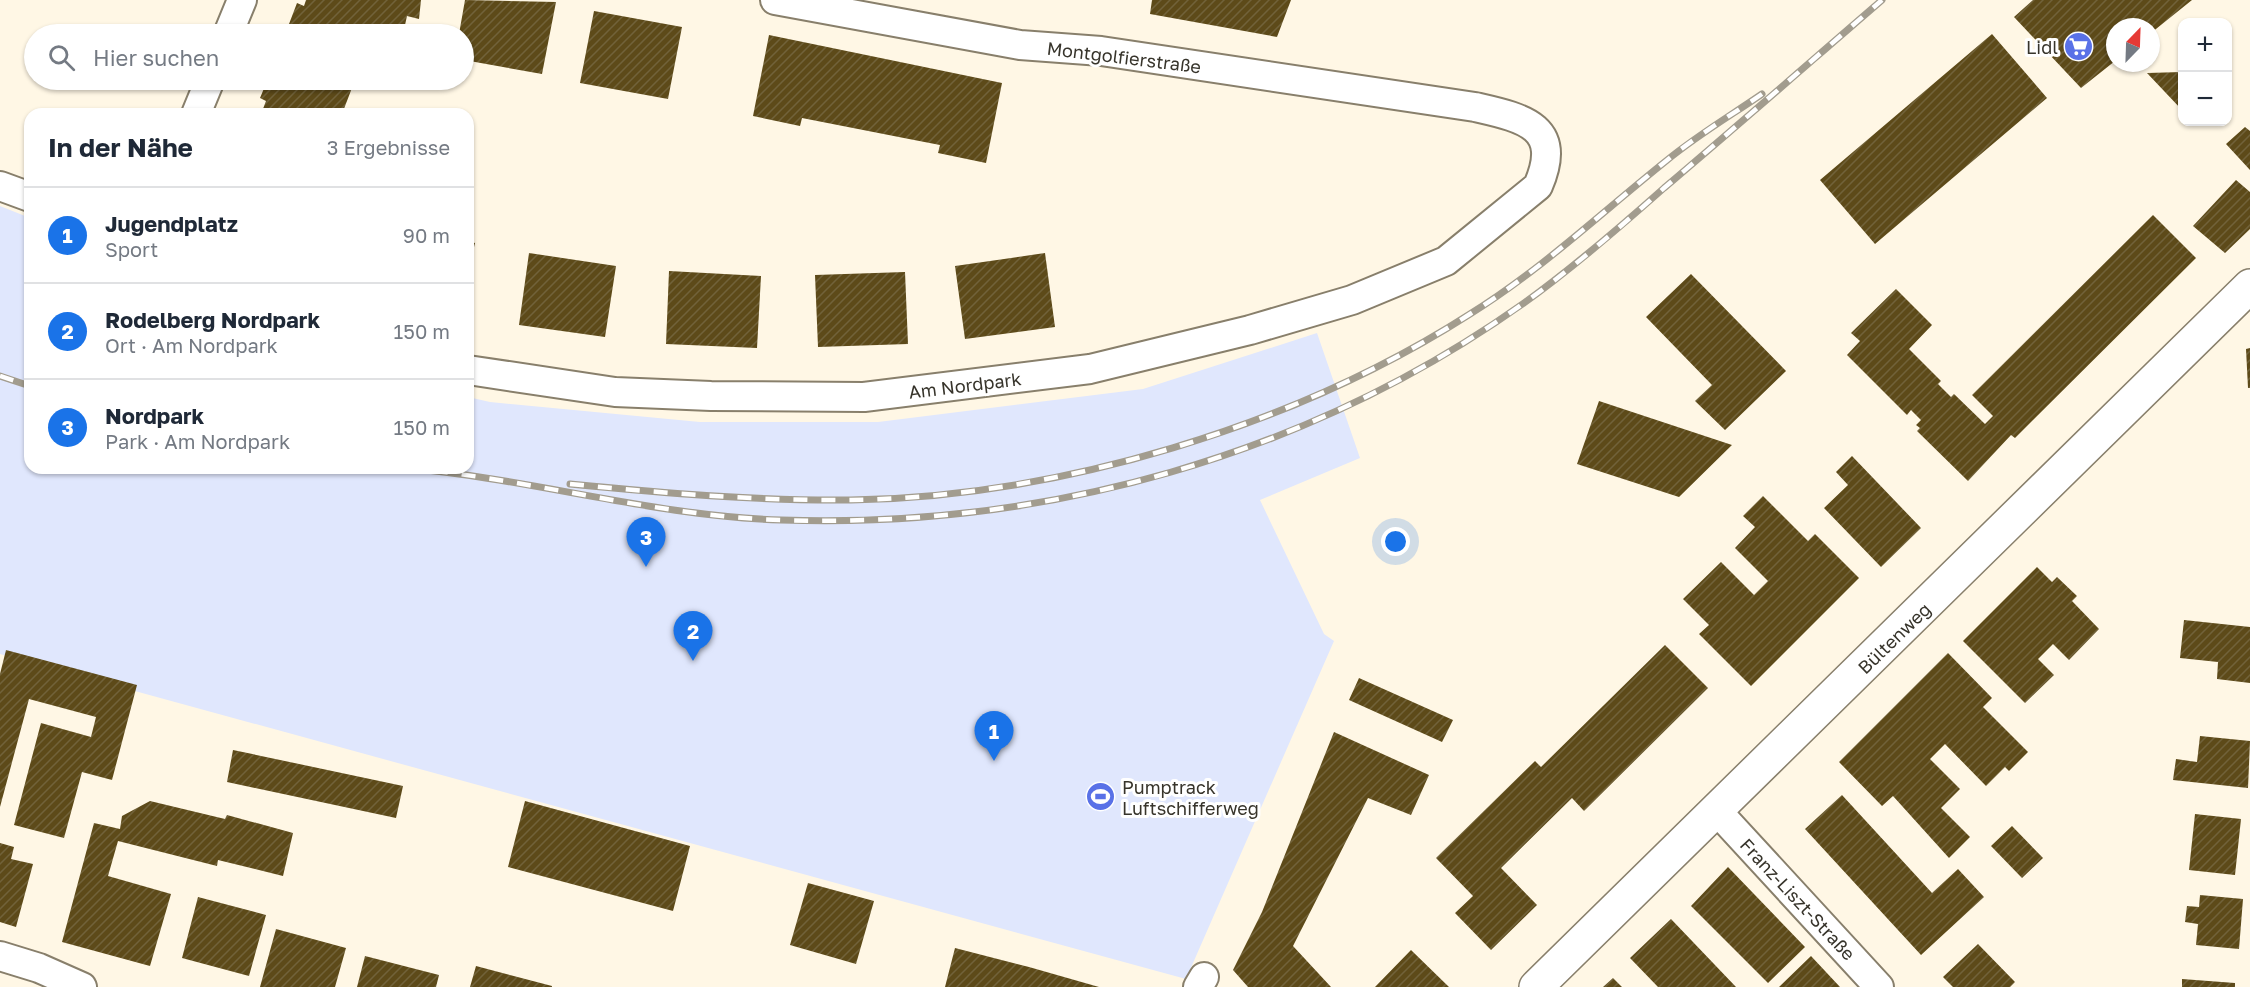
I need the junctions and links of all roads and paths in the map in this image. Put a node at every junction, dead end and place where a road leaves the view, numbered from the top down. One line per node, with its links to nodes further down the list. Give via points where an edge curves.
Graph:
1 (242, 0): 3 (street)
2 (775, 0): 8 (street, Montgolfierstraße, via 1020,45 1101,51 1475,107 1530,123 1543,136 1548,153 1538,186)
3 (232, 24)
4 (206, 90): 5 (street)
5 (198, 108)
6 (0, 186): 7 (street)
7 (24, 195)
8 (1446, 261): 10 (street, Am Nordpark, via 1352,300 1250,330 1090,369 864,397 615,392)
9 (2250, 286): 11 (main road, Bültenweg)
10 (474, 371)
11 (1717, 811): 14 (main road, Bültenweg); 15 (street, Franz-Liszt-Straße)
12 (0, 956): 13 (street)
13 (82, 987)
14 (1536, 987)
15 (1879, 987)

